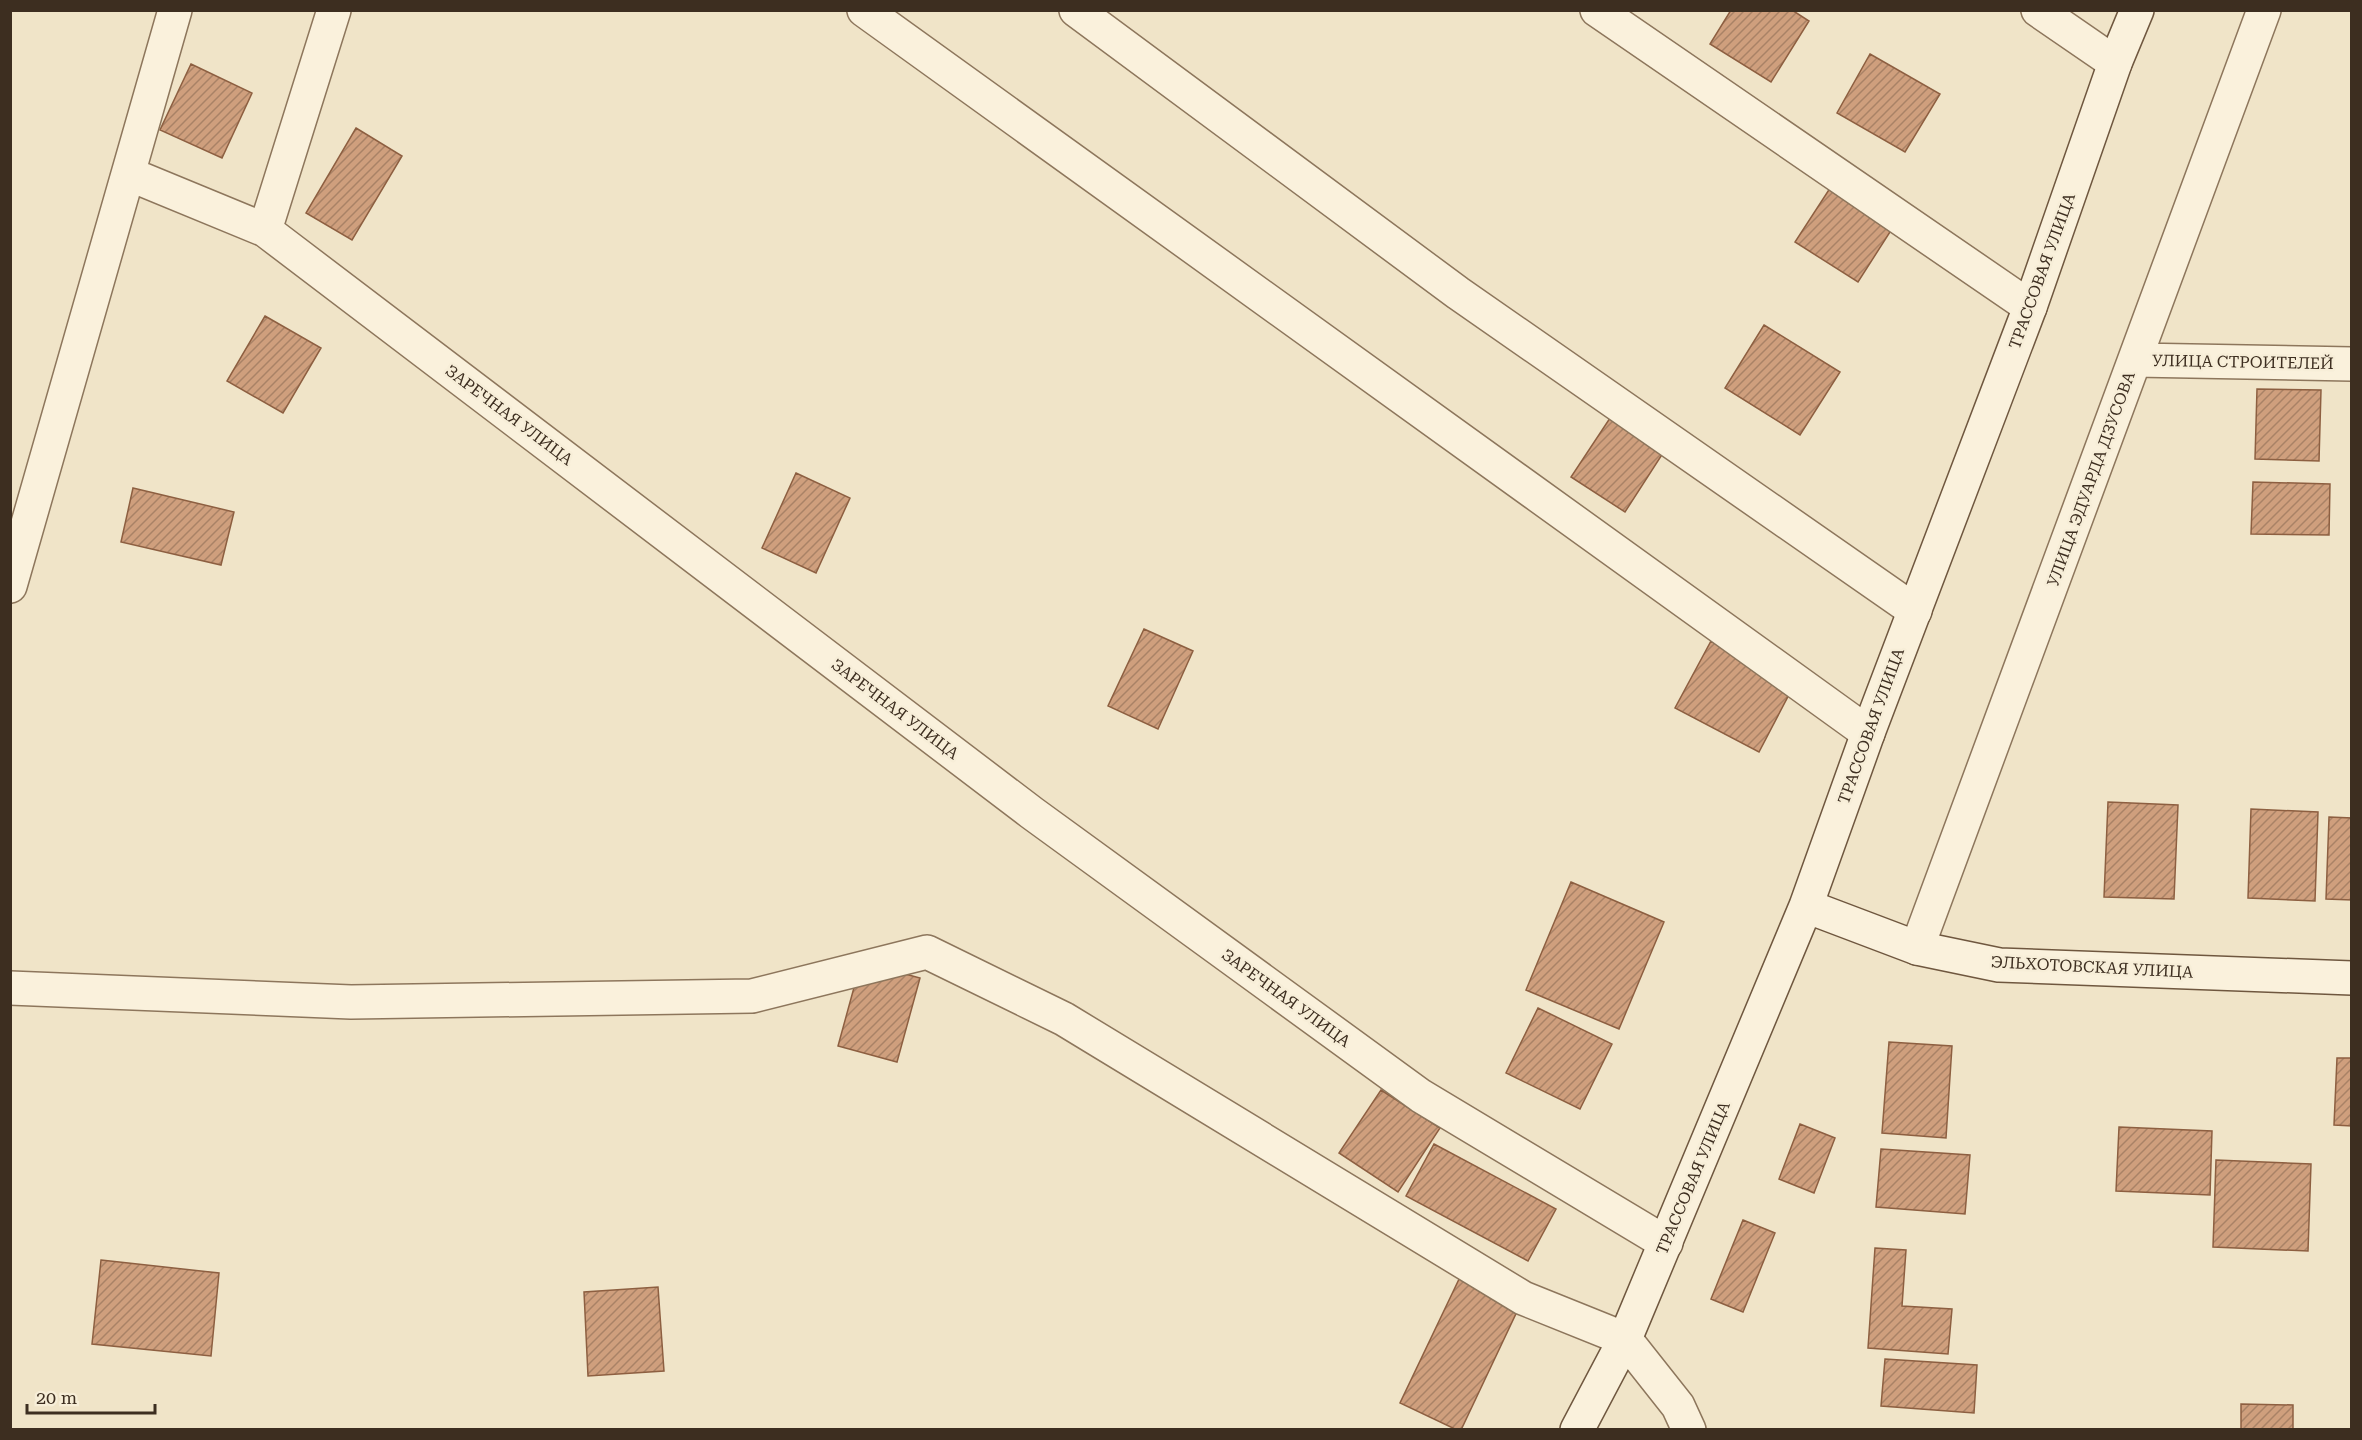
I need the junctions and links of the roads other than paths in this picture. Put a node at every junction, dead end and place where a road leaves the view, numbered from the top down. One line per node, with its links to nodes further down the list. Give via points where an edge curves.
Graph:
1 (175, 10): 10 (street)
2 (334, 10): 11 (street)
3 (864, 10): 17 (street)
4 (1076, 10): 16 (street, via 1458,293)
5 (1598, 10): 12 (street)
6 (2038, 10): 9 (street)
7 (2137, 10): 9 (street, ТРАССОВАЯ УЛИЦА)
8 (2264, 10): 13 (street, УЛИЦА ЭДУАРДА ДЗУСОВА)
9 (2115, 63): 12 (street, ТРАССОВАЯ УЛИЦА)
10 (129, 174): 11 (street, ЗАРЕЧНАЯ УЛИЦА); 15 (street)
11 (265, 230): 22 (street, ЗАРЕЧНАЯ УЛИЦА, via 1032,813 1421,1096)
12 (2030, 307): 16 (street, ТРАССОВАЯ УЛИЦА)
13 (2135, 360): 14 (street, УЛИЦА СТРОИТЕЛЕЙ); 19 (street, УЛИЦА ЭДУАРДА ДЗУСОВА)
14 (2352, 364)
15 (10, 586)
16 (1915, 611): 17 (street, ТРАССОВАЯ УЛИЦА)
17 (1868, 733): 18 (street, ТРАССОВАЯ УЛИЦА)
18 (1806, 906): 19 (street, ЭЛЬХОТОВСКАЯ УЛИЦА); 22 (street, ТРАССОВАЯ УЛИЦА)
19 (1917, 948): 20 (street, ЭЛЬХОТОВСКАЯ УЛИЦА, via 1999,965)
20 (2352, 978)
21 (10, 988): 23 (street, via 351,1002 752,996 927,952 1064,1018 1523,1298)
22 (1666, 1243): 23 (street, ТРАССОВАЯ УЛИЦА)
23 (1625, 1339): 24 (street, ТРАССОВАЯ УЛИЦА); 25 (street, via 1678,1406)
24 (1577, 1430)
25 (1689, 1430)

